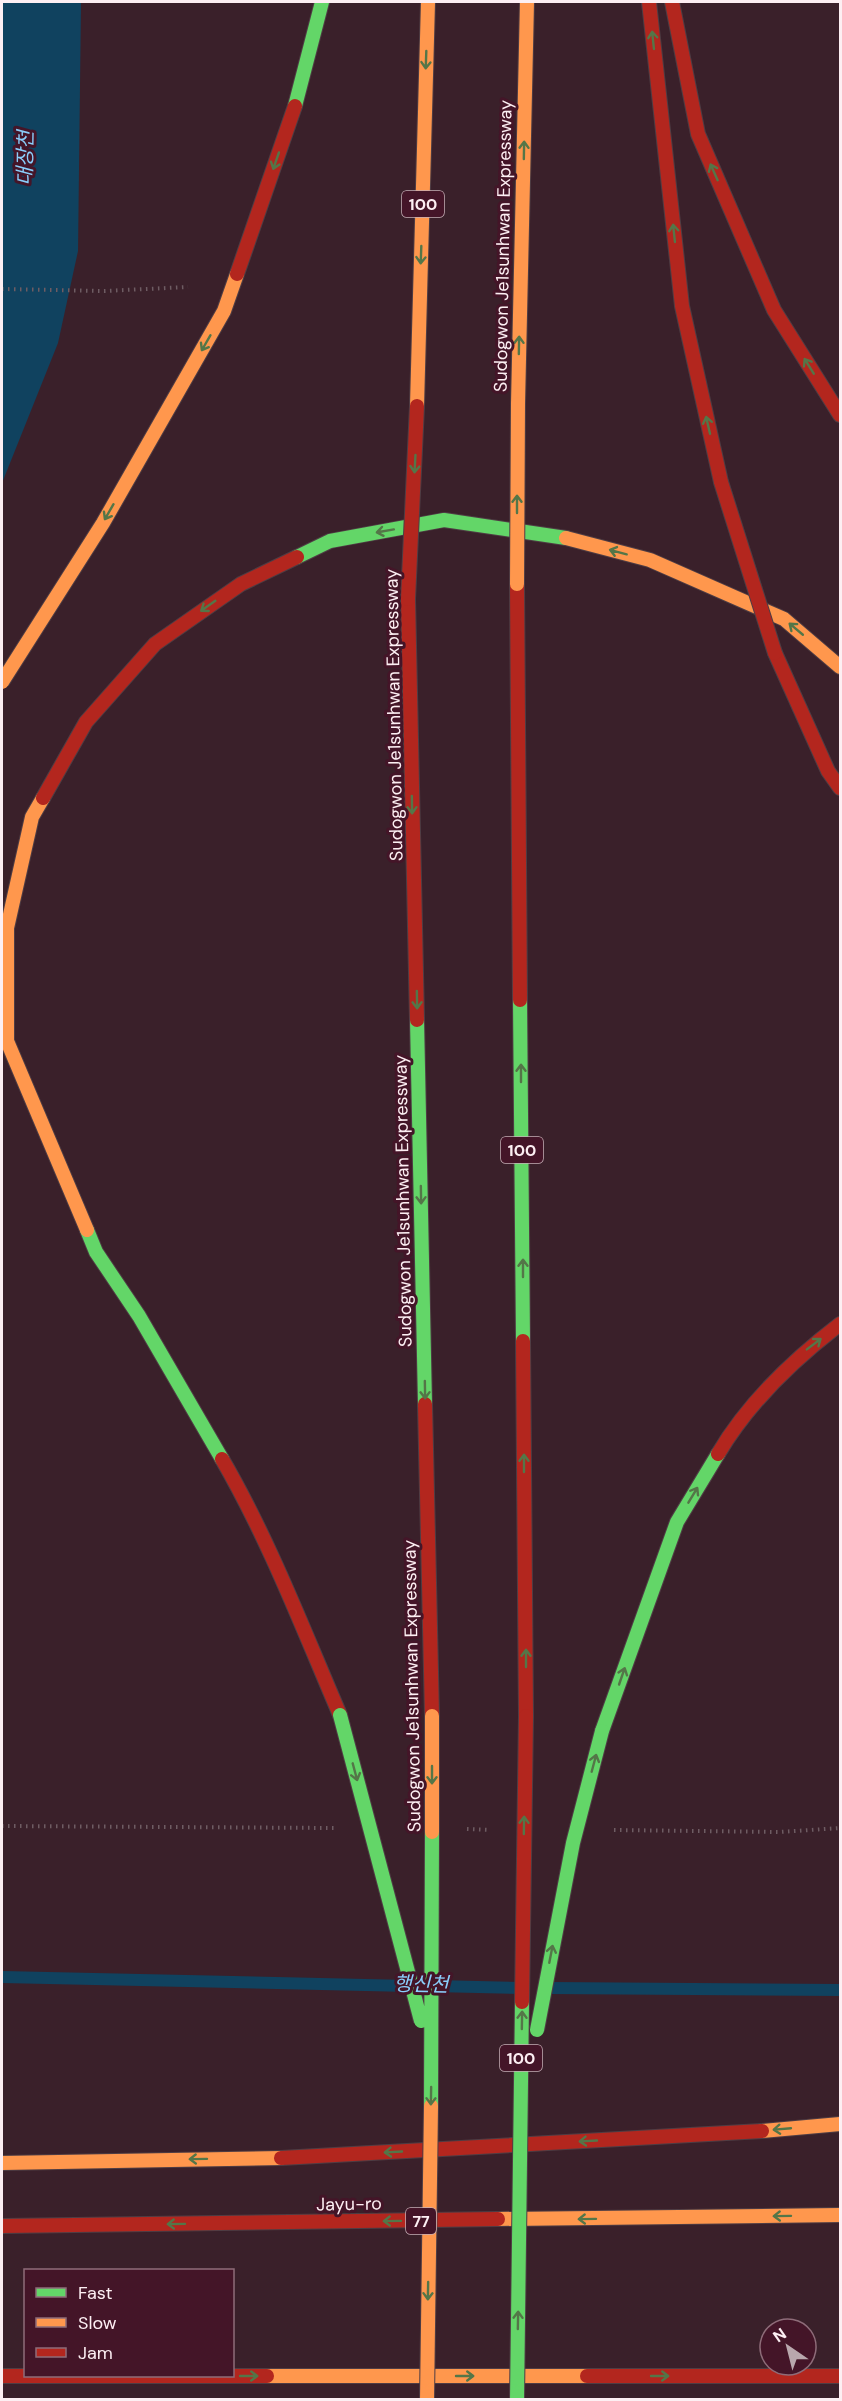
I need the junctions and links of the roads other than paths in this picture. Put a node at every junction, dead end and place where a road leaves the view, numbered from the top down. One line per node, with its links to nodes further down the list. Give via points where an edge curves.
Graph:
1 (322, 2): 8 (highway, one-way to 8, bridge, via 295,106 224,311 103,523)
2 (428, 2): 11 (highway, Sudogwon Je1sunhwan Expressway / 100, one-way to 11, bridge, via 408,599 432,1716)
3 (527, 2): 12 (highway, Sudogwon Je1sunhwan Expressway / 100, one-way to 3, bridge, via 526,1716 517,584)
4 (649, 2): 9 (highway, one-way to 4, bridge, via 828,771 775,652 721,482 682,306)
5 (672, 2): 6 (highway, one-way to 5, via 774,310 698,134)
6 (840, 415)
7 (840, 667): 11 (highway, one-way to 11, bridge, via 784,619 650,560 553,534 444,520 330,541 241,584 155,644 86,722 32,817 7,928 8,1041 96,1252 139,1316 235,1481 340,1715)
8 (2, 681)
9 (840, 788)
10 (840, 1324): 12 (highway, one-way to 10, bridge, via 573,1843 602,1731 677,1522 736,1423 806,1350)
11 (432, 2064): 21 (highway, Sudogwon Je1sunhwan Expressway / 100, one-way to 21, bridge)
12 (520, 2114): 22 (highway, Sudogwon Je1sunhwan Expressway / 100, one-way to 12, bridge)
13 (840, 2124): 14 (highway, one-way to 14, via 289,2158)
14 (2, 2163)
15 (840, 2215): 16 (highway, Jayu-ro / 77, one-way to 16)
16 (2, 2226)
17 (2, 2376): 18 (highway, one-way to 18)
18 (24, 2376)
19 (234, 2376): 20 (highway, one-way to 20)
20 (840, 2376)
21 (426, 2400)
22 (517, 2400)

